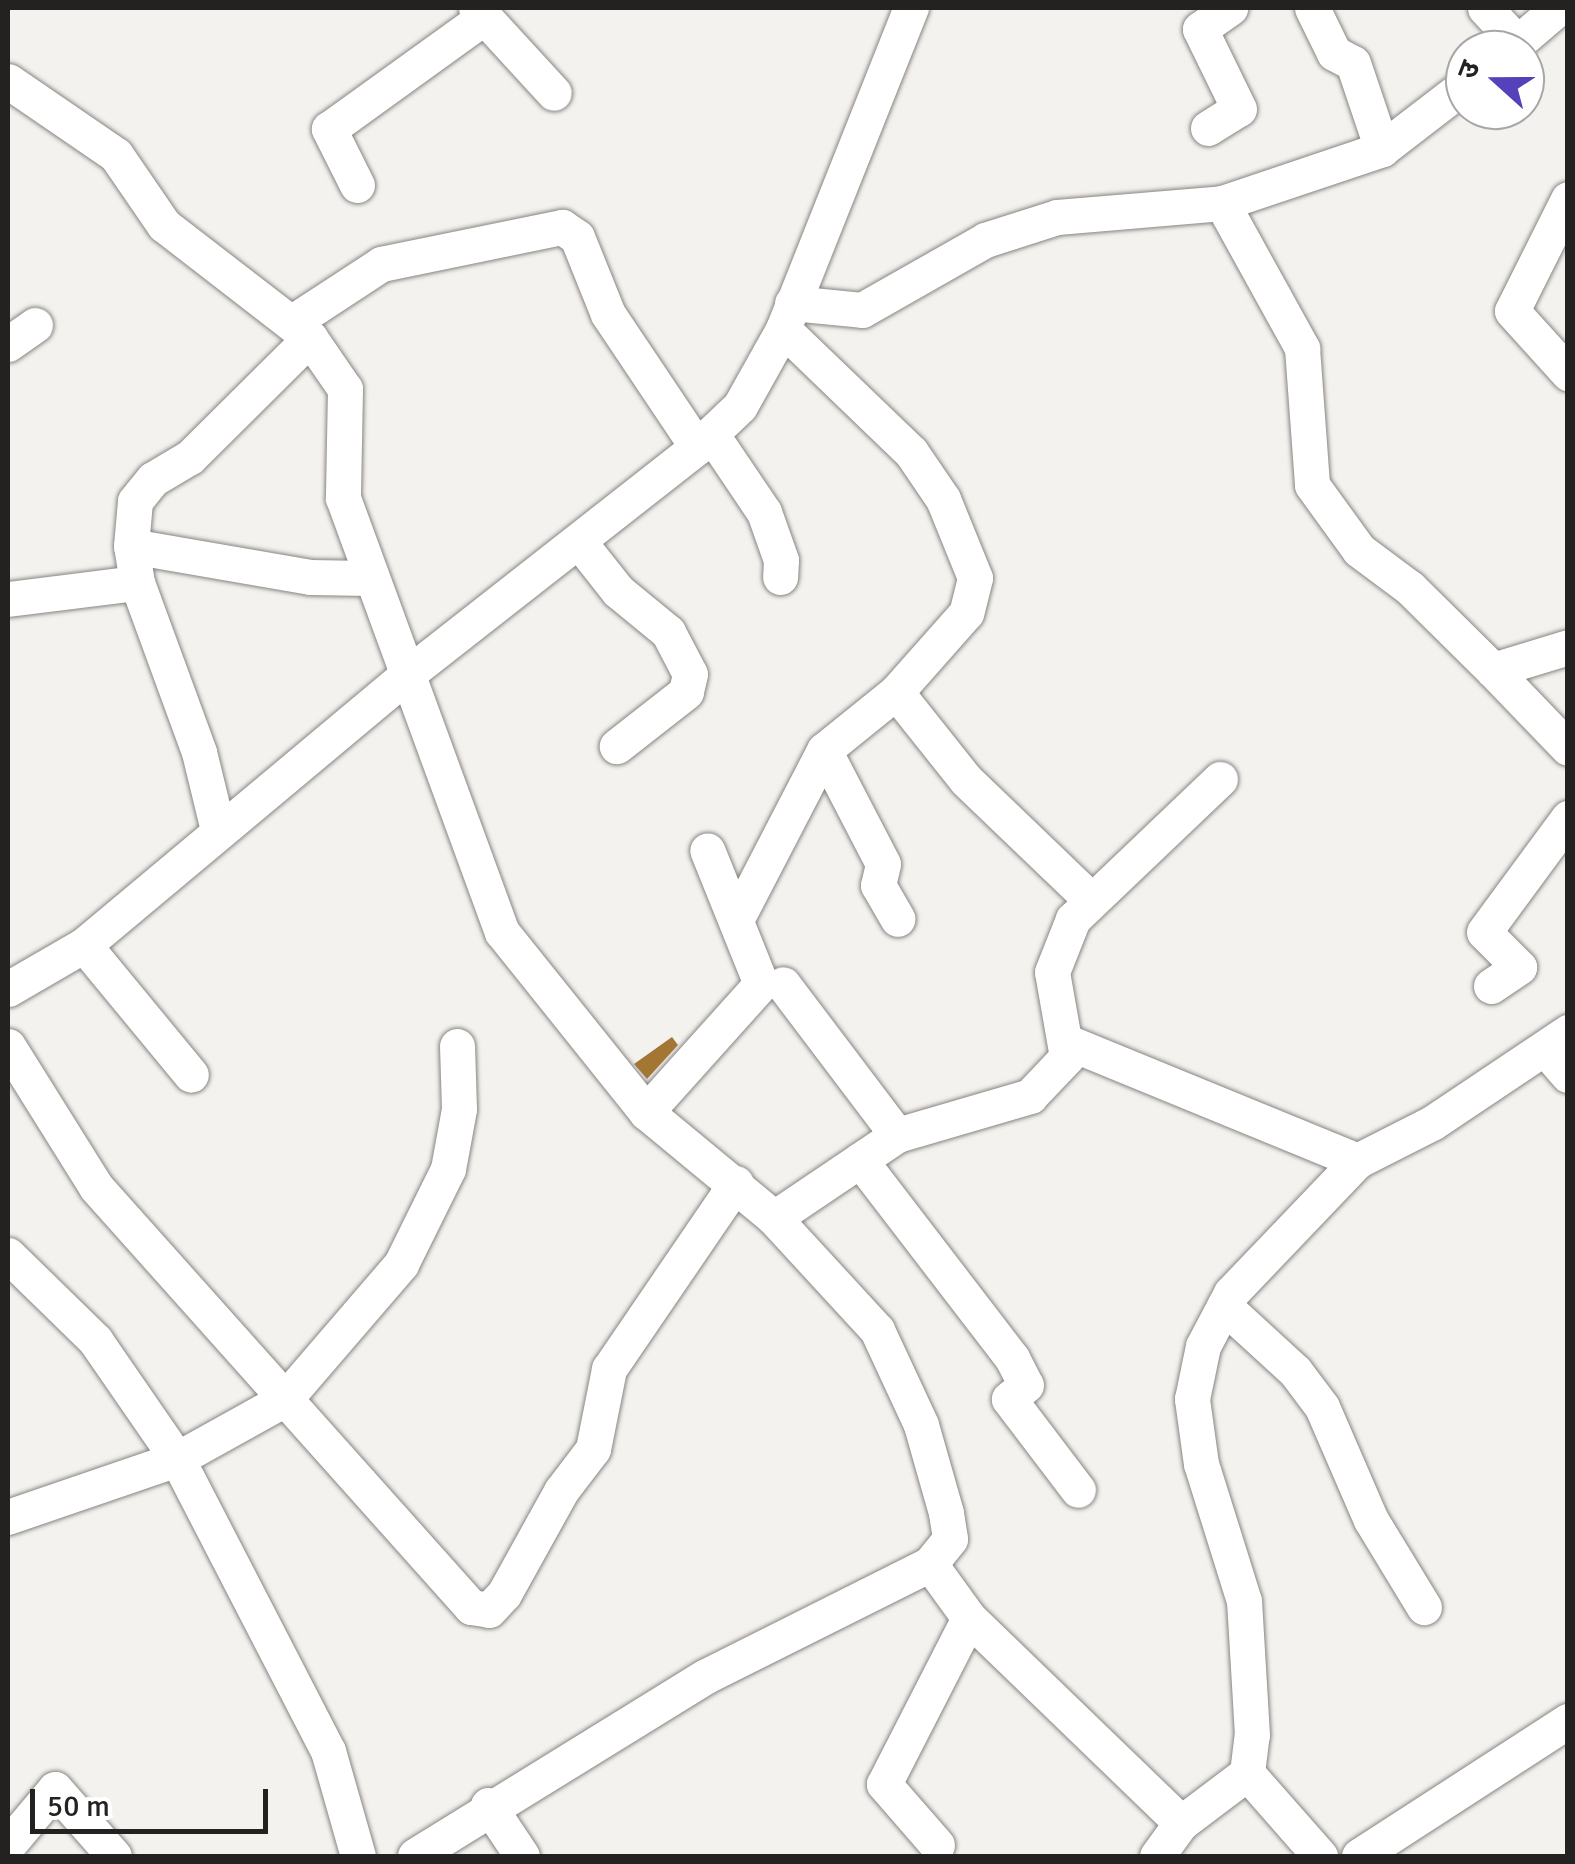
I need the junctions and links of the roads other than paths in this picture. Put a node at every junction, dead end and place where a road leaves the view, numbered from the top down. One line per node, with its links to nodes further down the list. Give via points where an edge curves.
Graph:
1 (911, 8): 17 (street)
2 (1230, 8): 12 (street, via 1200,29 1239,108)
3 (1312, 8): 13 (street, via 1334,52 1353,63)
4 (1486, 8): 7 (street)
5 (1558, 8): 8 (street)
6 (480, 13): 10 (street); 14 (street, via 329,129)
7 (1502, 30)
8 (1533, 30)
9 (8, 82): 18 (street, via 116,155 164,225)
10 (554, 93)
11 (1445, 100): 13 (street)
12 (1208, 128)
13 (1382, 149): 16 (street)
14 (357, 185)
15 (1568, 199): 19 (street, via 1512,312)
16 (1222, 204): 17 (street, via 1057,217 985,240 862,310); 28 (street, via 1302,348 1312,484 1359,550 1410,588)
17 (787, 316): 20 (street, via 740,406); 30 (street, via 911,452 965,542 975,578 966,612)
18 (301, 330): 20 (street, via 381,264 562,228 577,237 608,314); 22 (street, via 190,457 153,479 135,501); 24 (street, via 346,389 344,498)
19 (1568, 373)
20 (705, 441): 21 (street); 23 (street, via 764,512 782,560)
21 (580, 543): 29 (street); 31 (street, via 618,591 668,632 690,674 686,692)
22 (131, 546): 24 (street, via 310,576); 25 (street)
23 (780, 577)
24 (368, 578): 29 (street)
25 (137, 583): 26 (street); 36 (street, via 199,752)
26 (8, 599)
27 (1568, 647): 28 (street)
28 (1493, 670): 32 (street)
29 (410, 673): 36 (street); 50 (street, via 502,932)
30 (896, 692): 33 (street); 38 (street, via 966,780)
31 (617, 746)
32 (1568, 748)
33 (824, 750): 39 (street, via 883,864 878,885); 40 (street)
34 (1220, 779): 38 (street)
35 (1568, 818): 43 (street, via 1484,932 1519,967)
36 (218, 830): 41 (street)
37 (707, 850): 40 (street)
38 (1090, 899): 45 (street, via 1059,946 1052,972)
39 (898, 918)
40 (736, 920): 50 (street, via 761,984)
41 (84, 945): 44 (street); 49 (street)
42 (783, 984): 51 (street)
43 (1491, 986)
44 (8, 988)
45 (1065, 1041): 51 (street, via 1067,1057 1030,1096); 53 (street)
46 (8, 1046): 58 (street, via 96,1187)
47 (457, 1046): 58 (street, via 459,1109 440,1184 400,1264)
48 (1560, 1053): 53 (street)
49 (191, 1075)
50 (646, 1112): 54 (street)
51 (897, 1135): 52 (street)
52 (860, 1160): 55 (street); 60 (street, via 1012,1358 1026,1385 1009,1399)
53 (1357, 1162): 57 (street, via 1277,1238)
54 (736, 1184): 55 (street); 58 (street, via 609,1369 593,1450 489,1610 471,1607 452,1588)
55 (774, 1218): 62 (street, via 877,1330 921,1424 950,1539)
56 (8, 1255): 59 (street, via 95,1340)
57 (1224, 1306): 63 (street, via 1295,1371 1322,1407 1370,1520); 66 (street, via 1203,1346 1192,1398 1201,1464 1244,1601 1252,1736)
58 (285, 1399): 59 (street)
59 (177, 1458): 61 (street); 72 (street, via 328,1751)
60 (1078, 1490)
61 (8, 1518)
62 (930, 1564): 64 (street); 67 (street, via 812,1618)
63 (1424, 1607)
64 (969, 1618): 68 (street); 70 (street, via 884,1784)
65 (1568, 1721): 77 (street)
66 (1247, 1773): 68 (street); 76 (street)
67 (488, 1806): 73 (street); 74 (street)
68 (1181, 1824): 75 (street)
69 (8, 1845): 71 (street, via 56,1789)
70 (937, 1845)
71 (114, 1856)
72 (358, 1856)
73 (415, 1856)
74 (522, 1856)
75 (1157, 1856)
76 (1320, 1856)
77 (1358, 1856)

